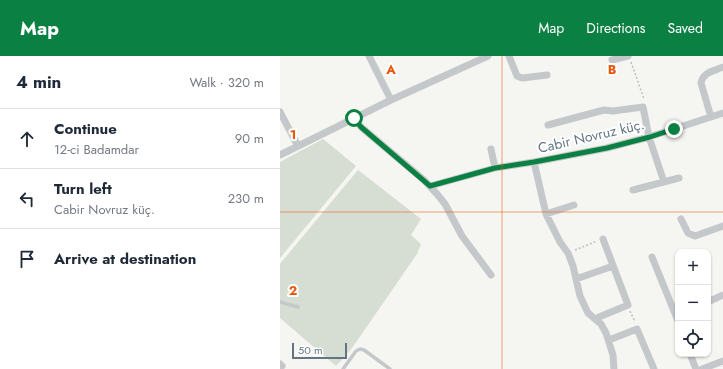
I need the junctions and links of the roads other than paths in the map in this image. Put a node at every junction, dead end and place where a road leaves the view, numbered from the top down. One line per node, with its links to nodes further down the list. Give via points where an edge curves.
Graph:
1 (369, 56): 8 (street)
2 (509, 56): 7 (street, via 517,76 522,78)
3 (629, 56): 5 (street)
4 (485, 57): 8 (street)
5 (612, 60)
6 (723, 67): 11 (street, via 707,73 701,80)
7 (547, 75)
8 (391, 100): 12 (street)
9 (280, 112): 15 (street)
10 (723, 113): 11 (street, Cabir Novruz küç.)
11 (710, 117): 14 (street, Cabir Novruz küç.)
12 (354, 118): 15 (street); 22 (street, via 361,127)
13 (548, 125): 14 (street, via 604,110 643,107)
14 (650, 137): 18 (street, Cabir Novruz küç.); 21 (street)
15 (298, 146): 17 (street)
16 (491, 149): 19 (street)
17 (280, 155)
18 (534, 162): 19 (street, Cabir Novruz küç.); 25 (street, Cabir Novruz küç.)
19 (495, 168): 22 (street, Cabir Novruz küç.)
20 (679, 178): 21 (street)
21 (664, 182): 23 (street)
22 (430, 186): 31 (street, via 445,204 462,236)
23 (633, 190)
24 (574, 204): 25 (street)
25 (546, 214): 32 (street, Cabir Novruz küç., via 568,253)
26 (681, 219): 27 (street, via 688,233 695,236)
27 (723, 226)
28 (603, 239): 30 (street)
29 (652, 257): 37 (street)
30 (614, 266): 32 (street); 38 (street, via 628,305)
31 (490, 275)
32 (576, 279): 38 (street, Cabir Novruz küç., via 588,313)
33 (723, 295): 34 (street)
34 (711, 301)
35 (280, 302): 36 (lane)
36 (298, 307)
37 (675, 314)
38 (596, 320): 39 (street, Cabir Novruz küç., via 601,324)
39 (609, 340): 44 (street, Cabir Novruz küç., via 614,355); 45 (street, via 638,329)
40 (691, 357): 46 (street)
41 (723, 361): 47 (street)
42 (343, 369): 43 (lane, via 360,349)
43 (390, 369)
44 (614, 369)
45 (654, 369)
46 (696, 369)
47 (702, 369)

